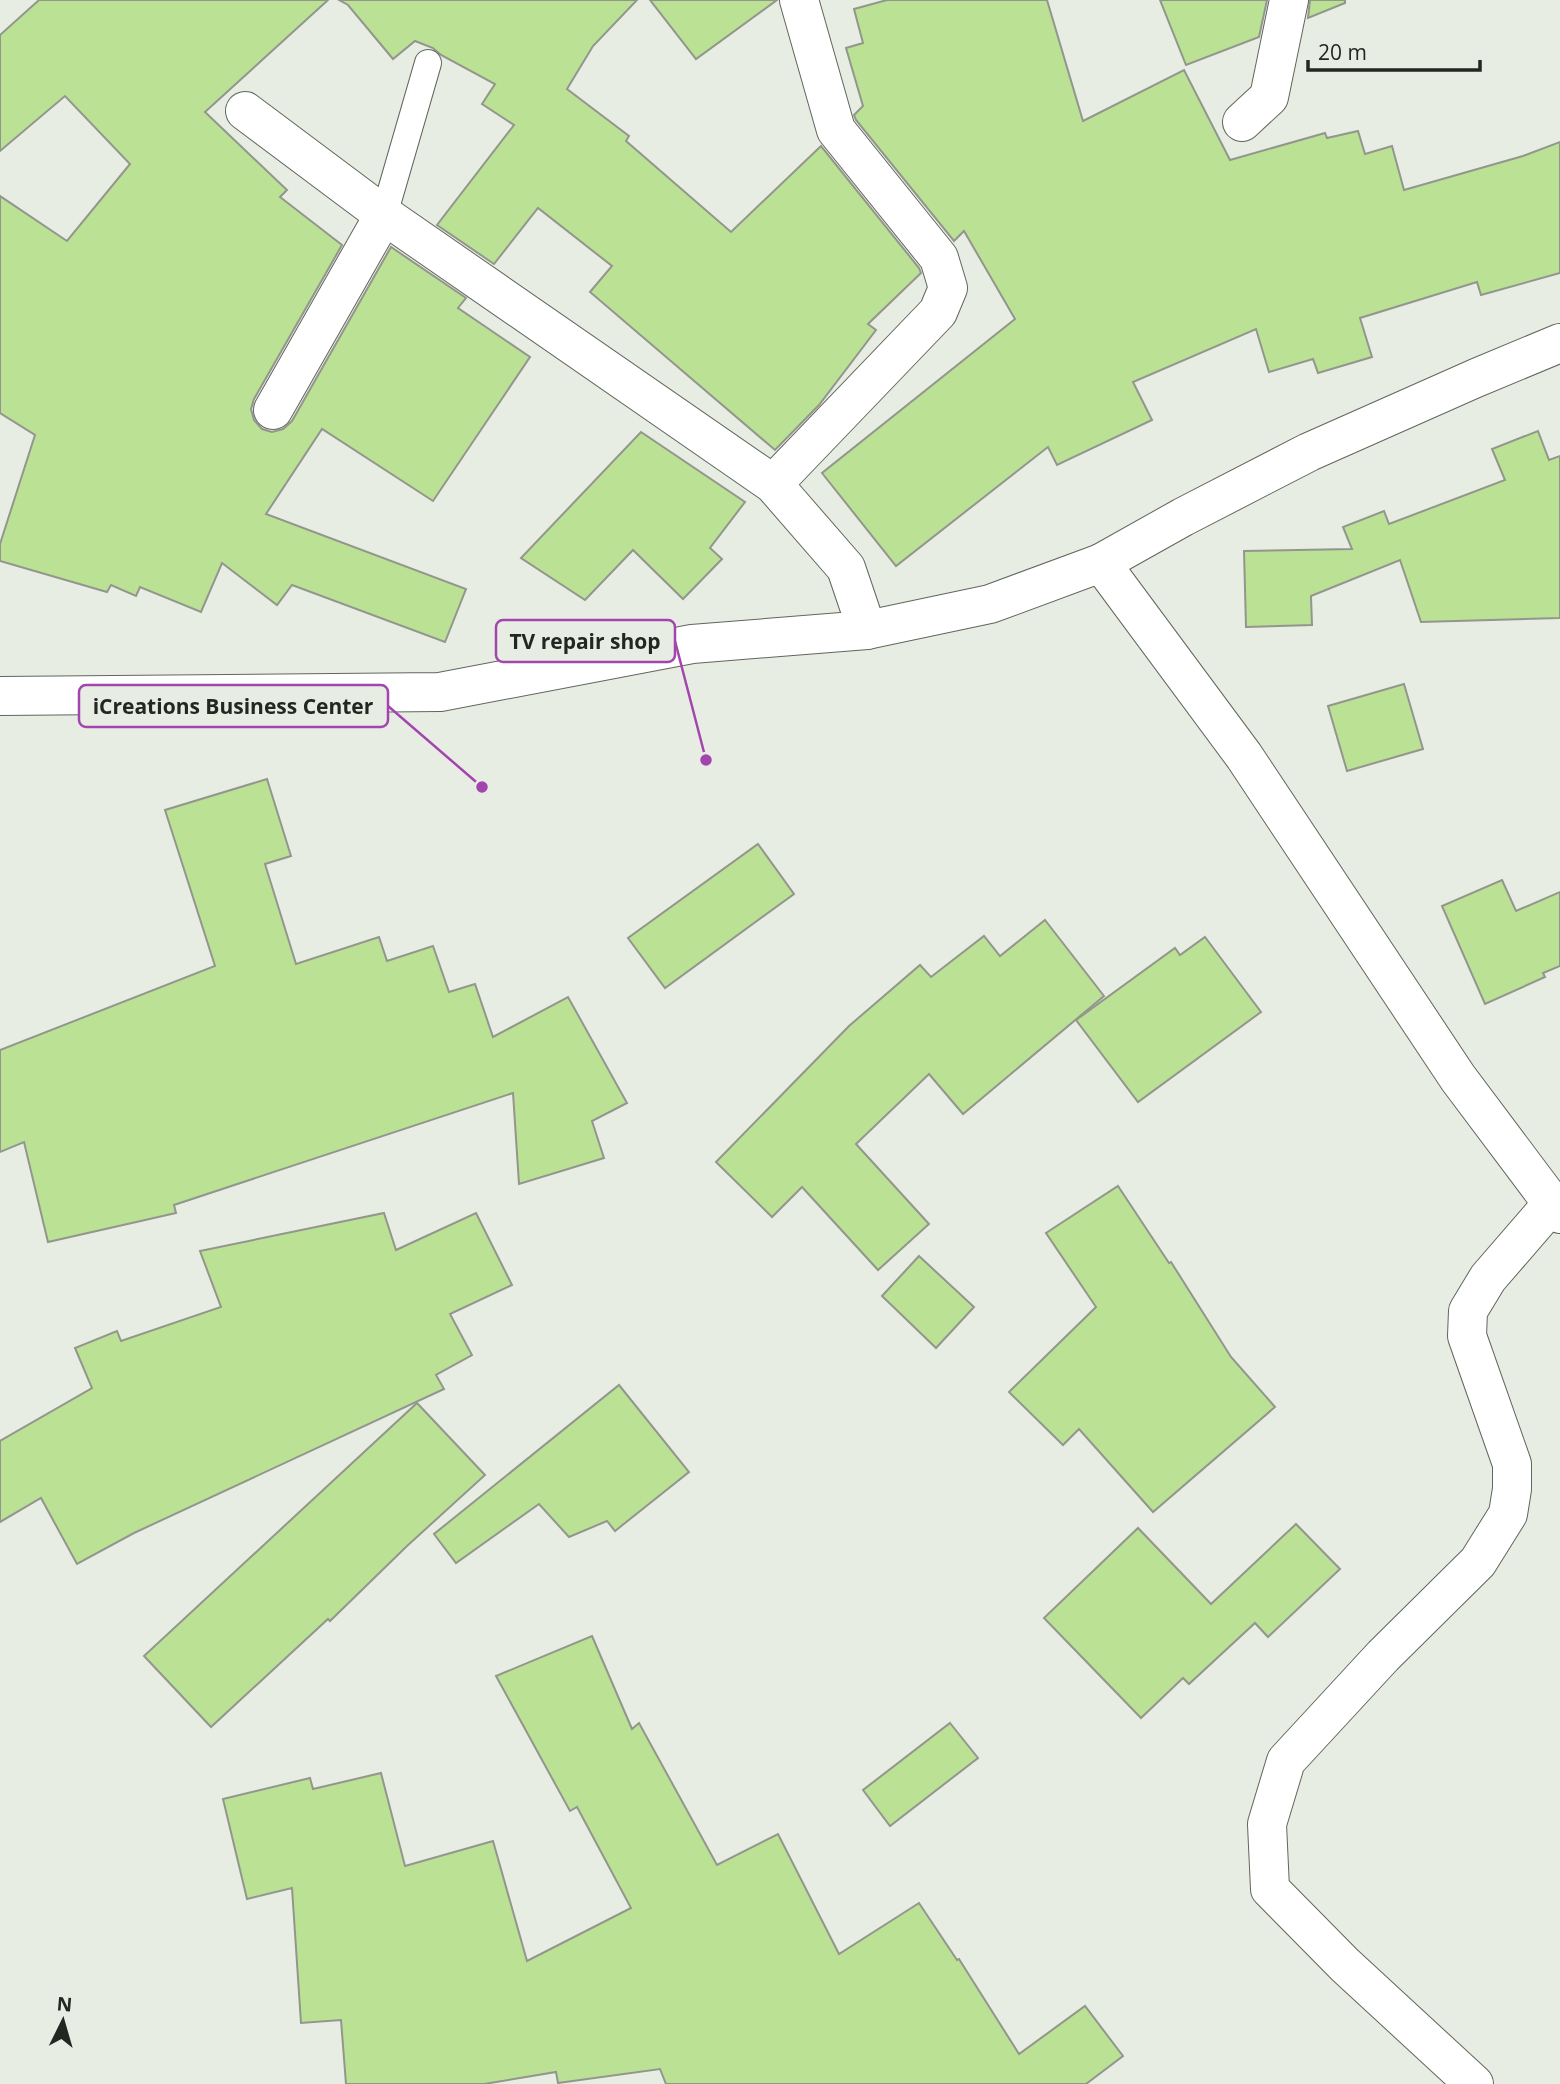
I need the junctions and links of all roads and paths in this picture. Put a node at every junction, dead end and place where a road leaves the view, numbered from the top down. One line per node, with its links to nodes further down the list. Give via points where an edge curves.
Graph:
1 (799, 0): 9 (street, via 836,130 939,258 948,288 938,312)
2 (1289, 0): 5 (street, via 1269,97)
3 (428, 62): 6 (lane)
4 (245, 111): 6 (street)
5 (1241, 122)
6 (384, 215): 8 (street); 9 (street)
7 (1560, 343): 10 (street, via 1309,452)
8 (273, 410)
9 (774, 484): 11 (street, via 846,568)
10 (1101, 563): 11 (street, via 990,604); 13 (street, via 1244,756 1458,1078)
11 (867, 630): 12 (street, via 692,644 440,692)
12 (0, 696)
13 (1556, 1209): 14 (street, via 1488,1278 1468,1311 1467,1336 1512,1464 1508,1514 1478,1562 1286,1762 1267,1824 1270,1889)
14 (1474, 2084)

